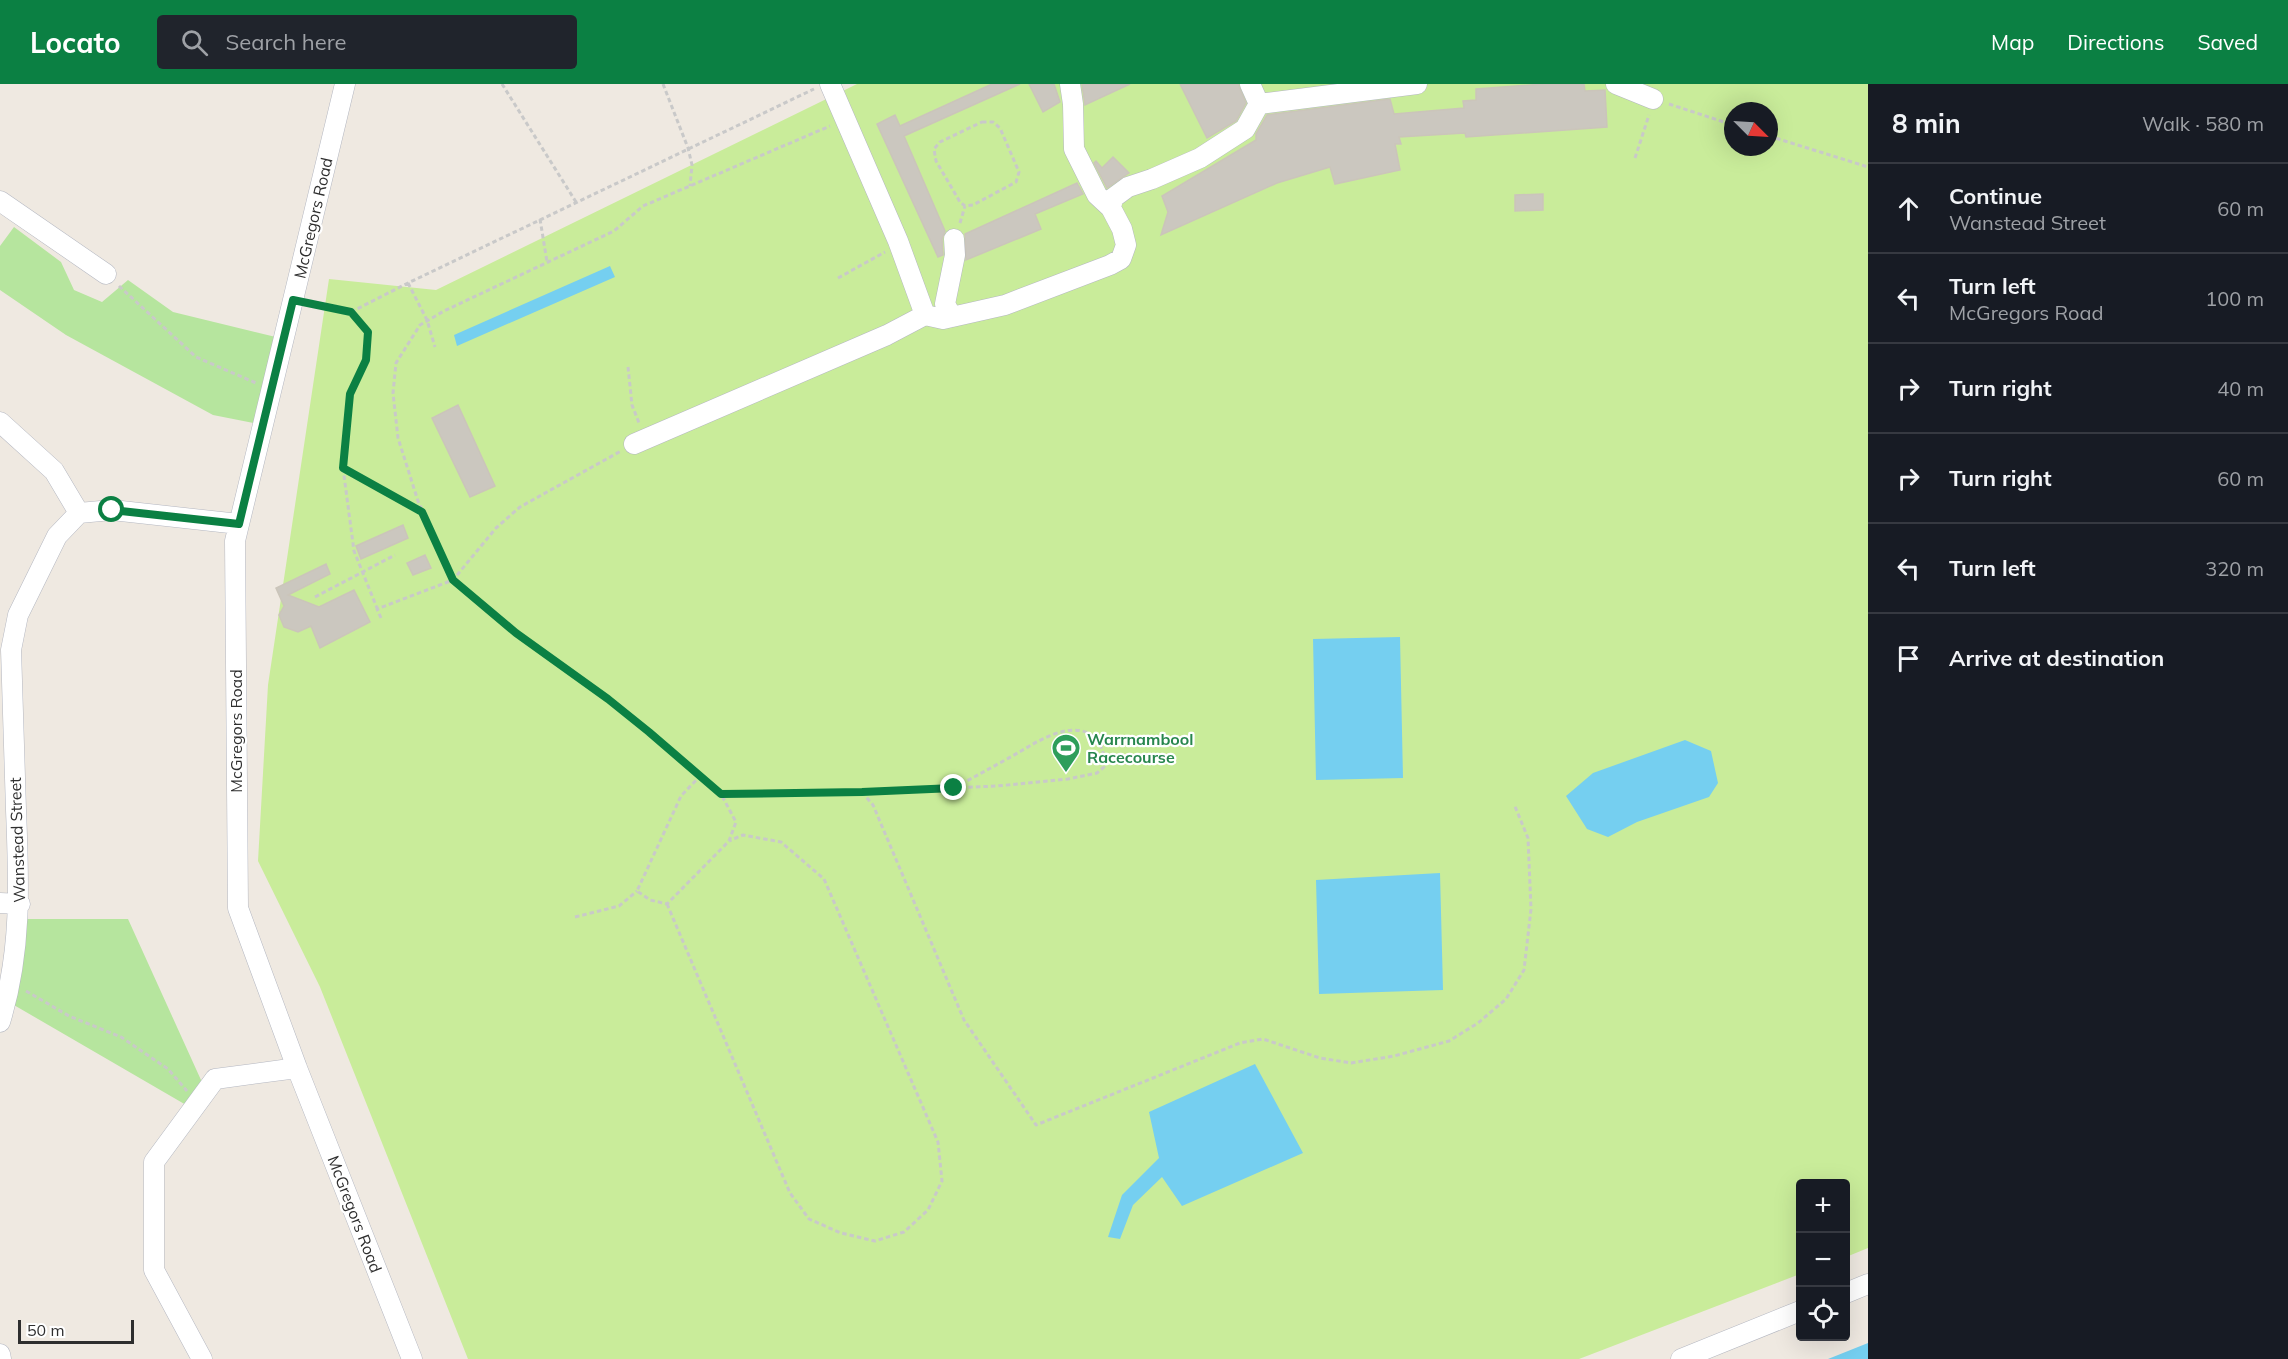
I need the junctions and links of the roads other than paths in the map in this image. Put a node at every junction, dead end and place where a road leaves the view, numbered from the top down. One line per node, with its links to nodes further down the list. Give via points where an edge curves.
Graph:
1 (345, 84): 18 (street, McGregors Road)
2 (1070, 84): 10 (street, via 1074,149 1097,195)
3 (1250, 84): 8 (street)
4 (1417, 84): 8 (street)
5 (1616, 84): 7 (street)
6 (829, 87): 13 (street, via 898,241)
7 (1653, 99)
8 (1259, 104): 10 (street, via 1245,129 1200,158 1128,187 1113,198)
9 (0, 201): 12 (street)
10 (1111, 208): 14 (street, via 1126,245 1121,258 1005,305)
11 (954, 239): 14 (street, via 955,255 945,304)
12 (106, 274)
13 (925, 315): 14 (street); 16 (street)
14 (952, 317)
15 (0, 422): 17 (street, via 54,471)
16 (634, 444)
17 (79, 513): 18 (street, via 112,510); 19 (street, Wanstead Street, via 57,536)
18 (239, 524): 22 (street, McGregors Road, via 235,541 238,908)
19 (5, 648): 20 (street, Wanstead Street)
20 (10, 903): 21 (street, Wanstead Street, via 12,969)
21 (0, 1022)
22 (297, 1068): 28 (street, via 215,1079 154,1162 154,1270); 29 (street, McGregors Road)
23 (1868, 1284): 24 (street)
24 (1850, 1291)
25 (1796, 1313): 30 (street)
26 (0, 1354): 27 (street)
27 (1, 1359)
28 (202, 1359)
29 (412, 1359)
30 (1680, 1359)

